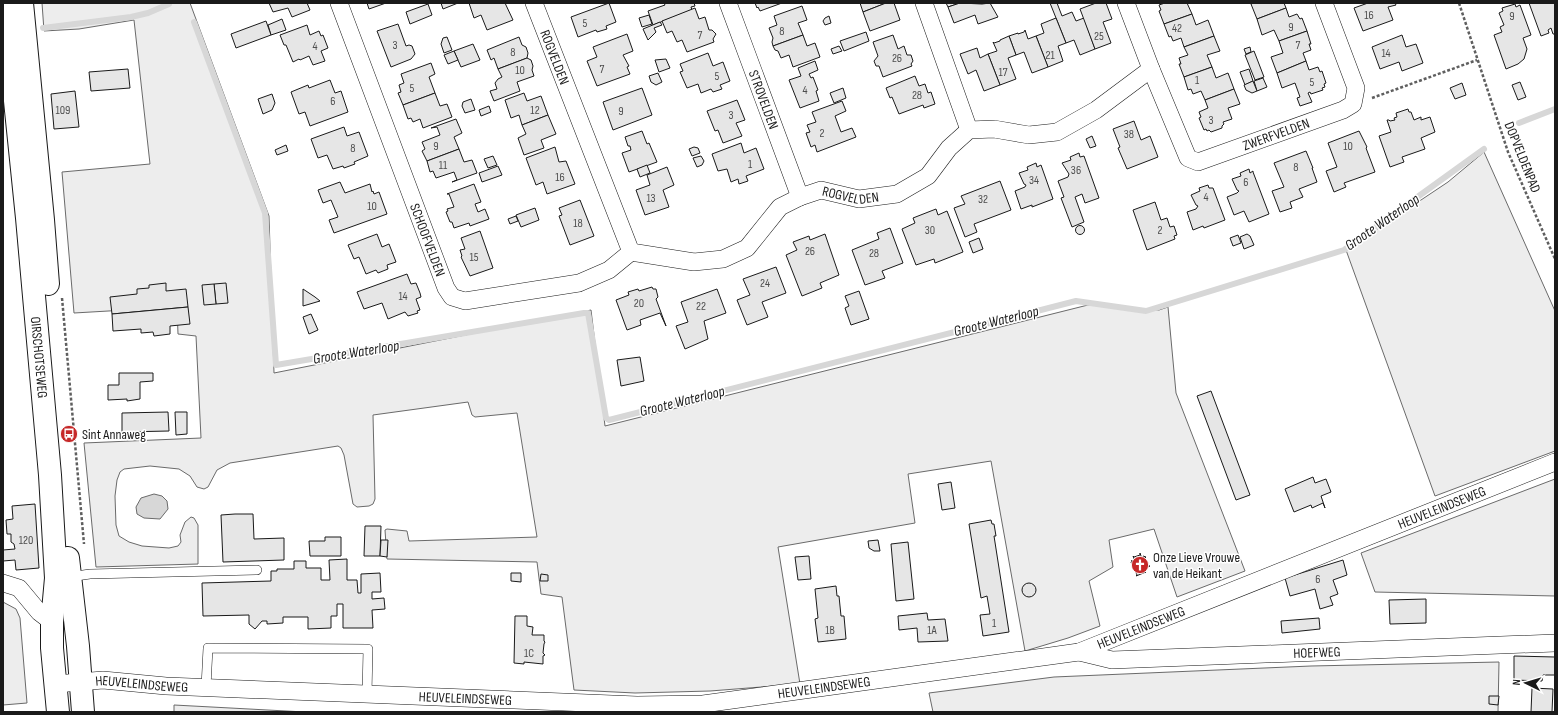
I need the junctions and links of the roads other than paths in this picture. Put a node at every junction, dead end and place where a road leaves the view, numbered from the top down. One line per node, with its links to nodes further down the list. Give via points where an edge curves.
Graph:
1 (5, 3): 15 (main road, OIRSCHOTSEWEG, via 50,475)
2 (22, 3): 15 (main road, OIRSCHOTSEWEG, via 43,220)
3 (339, 3): 12 (street, SCHOOFVELDEN, via 446,288 452,297 465,301 579,283 609,270)
4 (534, 3): 12 (street, ROGVELDEN)
5 (728, 3): 11 (street, STROVELDEN)
6 (924, 3): 10 (street)
7 (1126, 3): 9 (street)
8 (1324, 3): 9 (street, ZWERFVELDEN, via 1356,88 1353,104 1343,110 1198,162 1188,158)
9 (1151, 70): 10 (street, via 1096,110 1057,132 1029,135 994,129)
10 (970, 130): 11 (street, ROGVELDEN, via 949,148 928,176 897,194 859,199 821,190)
11 (800, 197): 12 (street, ROGVELDEN, via 780,207 746,248 723,259 694,262)
12 (631, 252)
13 (1555, 462): 19 (street, HEUVELEINDSEWEG)
14 (257, 570): 15 (lane)
15 (72, 576): 17 (main road, OIRSCHOTSEWEG); 20 (main road, OIRSCHOTSEWEG)
16 (3, 583): 17 (street, via 19,588 39,612)
17 (52, 622): 21 (main road, OIRSCHOTSEWEG)
18 (1555, 643): 19 (street, HOEFWEG, via 1112,660)
19 (1079, 652): 23 (street, HEUVELEINDSEWEG, via 703,704 638,705)
20 (81, 682): 21 (street, HEUVELEINDSEWEG); 22 (street, HEUVELEINDSEWEG, via 103,680); 25 (main road, OIRSCHOTSEWEG)
21 (56, 684): 24 (main road, OIRSCHOTSEWEG)
22 (206, 687): 23 (street, HEUVELEINDSEWEG); 23 (lane, via 208,648 368,649)
23 (367, 694)
24 (58, 712)
25 (83, 712)

